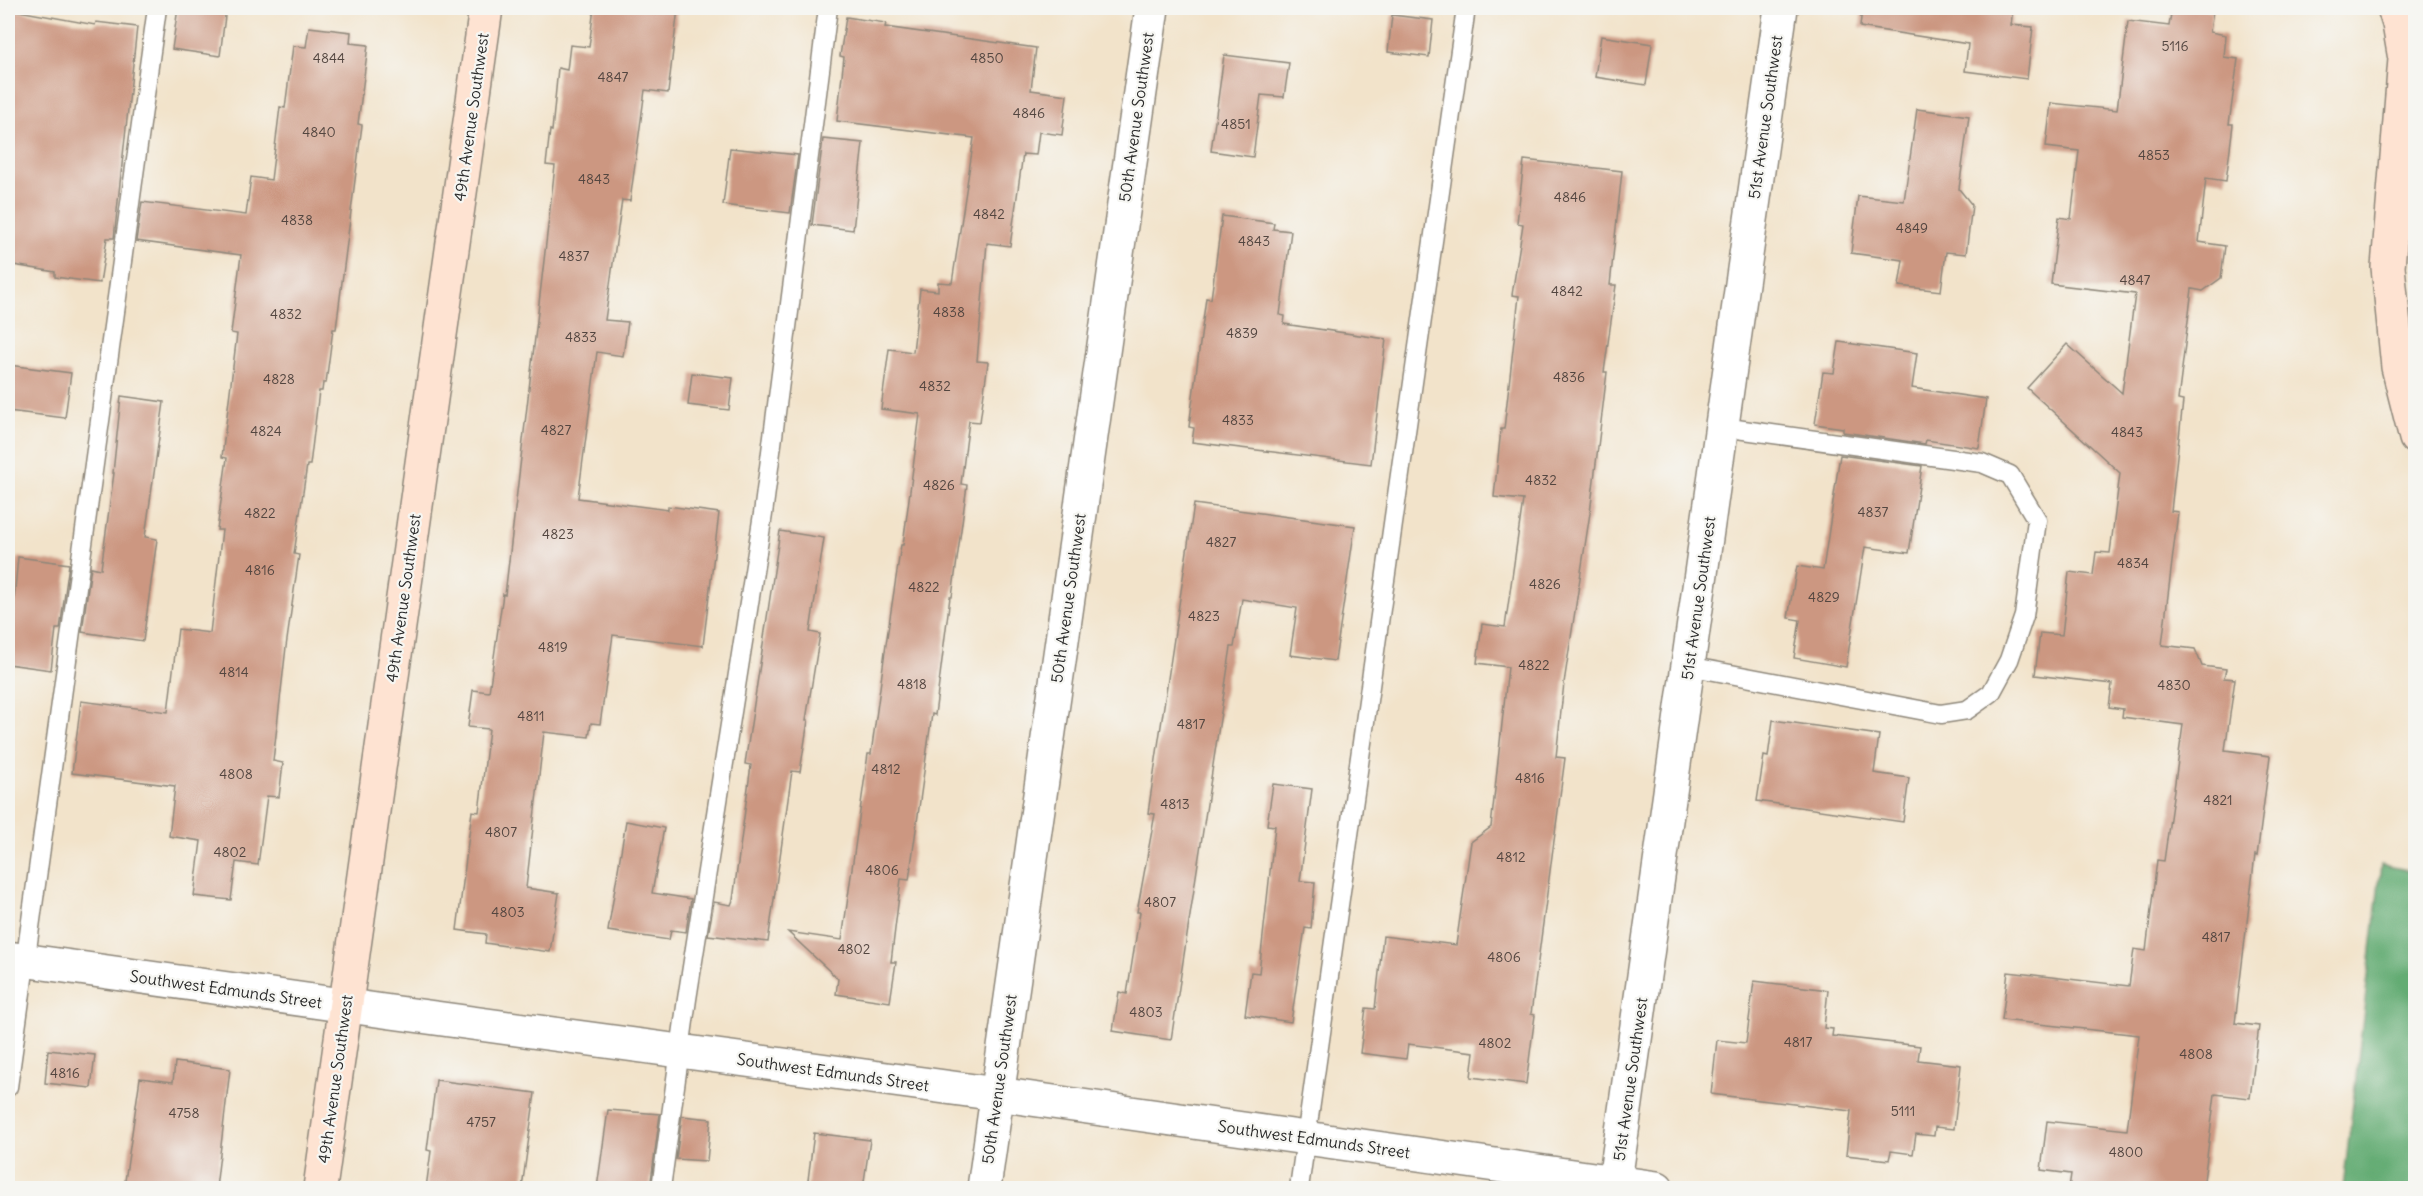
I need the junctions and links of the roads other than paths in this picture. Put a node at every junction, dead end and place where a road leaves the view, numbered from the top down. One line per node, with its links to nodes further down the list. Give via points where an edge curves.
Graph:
1 (157, 8): 11 (lane)
2 (486, 8): 12 (street, 49th Avenue Southwest)
3 (828, 8): 13 (lane, via 763,514)
4 (1152, 8): 15 (street, 50th Avenue Southwest)
5 (1466, 8): 16 (lane)
6 (1780, 8): 8 (street, 51st Avenue Southwest)
7 (2394, 8): 9 (street, via 2405,59 2388,267 2398,366)
8 (1722, 427): 10 (street, 51st Avenue Southwest); 10 (lane, via 1982,462 2010,475 2037,520 2024,616 2009,660 1991,693 1967,710 1941,714)
9 (2415, 438)
10 (1688, 666): 17 (street, 51st Avenue Southwest)
11 (16, 959): 12 (street, Southwest Edmunds Street); 14 (lane)
12 (346, 1006): 13 (street, Southwest Edmunds Street); 18 (street, 49th Avenue Southwest)
13 (679, 1051): 15 (street, Southwest Edmunds Street); 19 (lane)
14 (8, 1087)
15 (997, 1094): 16 (street, Southwest Edmunds Street); 20 (street, 50th Avenue Southwest)
16 (1307, 1138): 17 (street, Southwest Edmunds Street); 21 (lane)
17 (1615, 1185): 22 (street, Southwest Edmunds Street)
18 (320, 1188)
19 (661, 1188)
20 (984, 1188)
21 (1299, 1188)
22 (1657, 1188)

